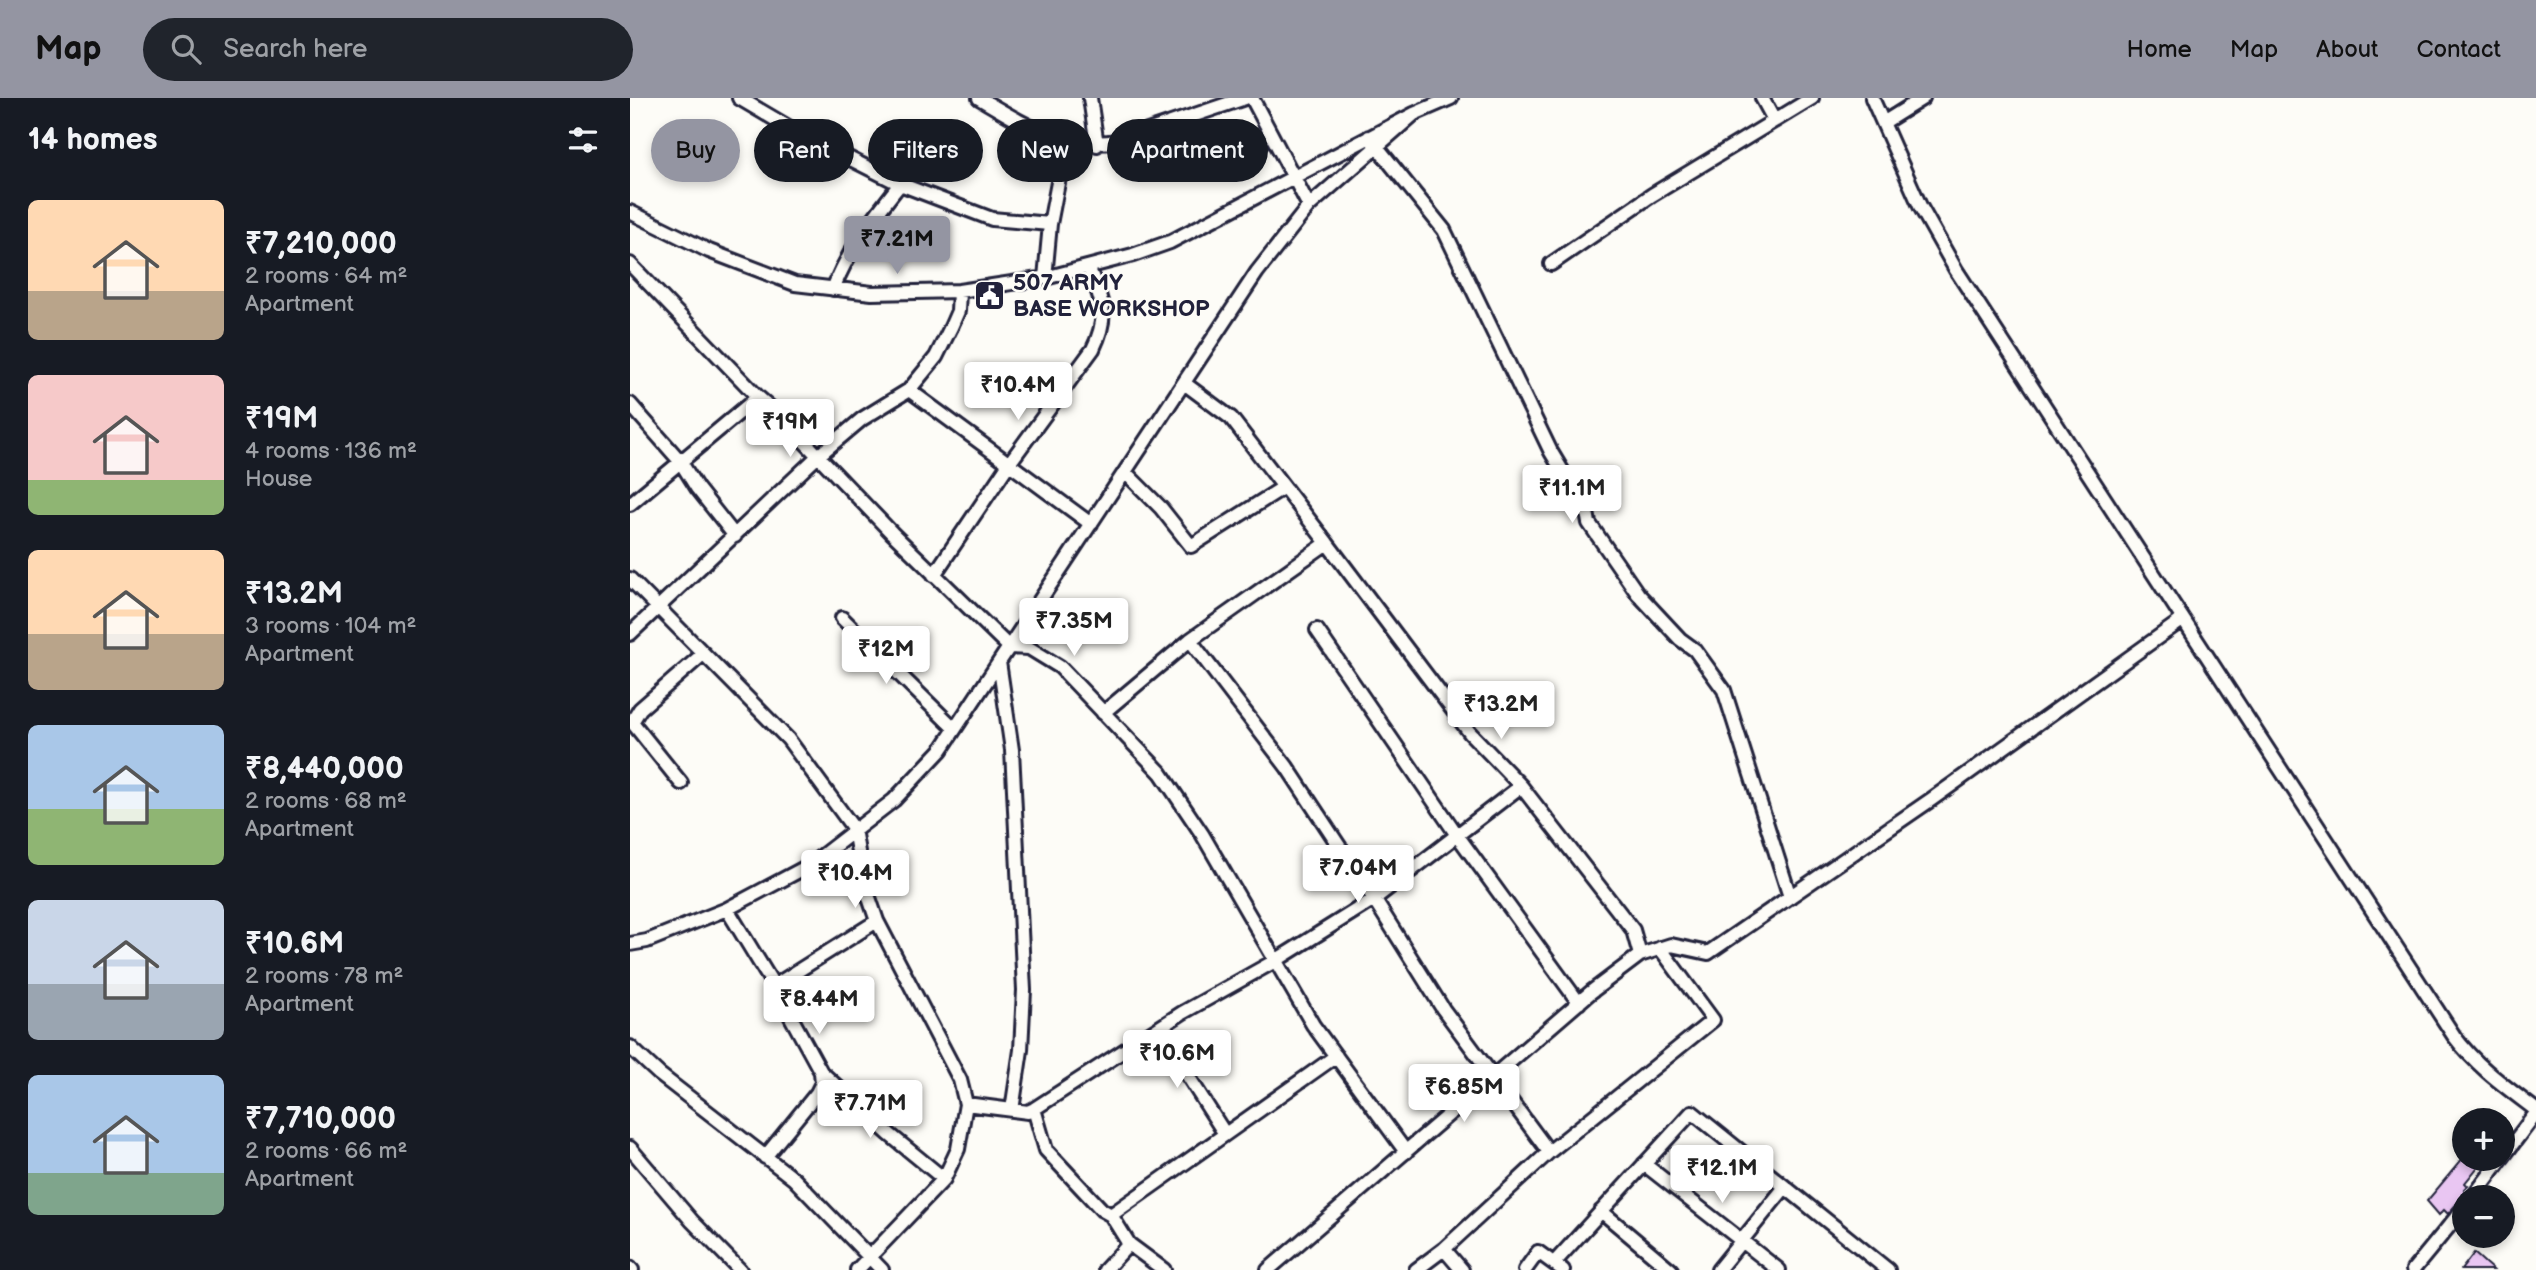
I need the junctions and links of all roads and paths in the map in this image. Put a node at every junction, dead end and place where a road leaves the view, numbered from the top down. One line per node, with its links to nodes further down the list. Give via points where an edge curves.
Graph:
1 (739, 98): 19 (street)
2 (979, 98): 11 (street)
3 (1090, 98): 16 (street)
4 (1245, 98): 16 (street)
5 (1252, 98): 17 (street)
6 (1451, 98): 14 (street, via 1414,114)
7 (1762, 98): 12 (street)
8 (1812, 98): 12 (street)
9 (1871, 98): 13 (street)
10 (1923, 98): 13 (street)
11 (1014, 119)
12 (1774, 120): 24 (street)
13 (1883, 123): 48 (street, via 1920,206 1956,270)
14 (1373, 142): 17 (street); 20 (street); 61 (street, via 1444,230 1589,523 1638,594 1695,650 1724,690)
15 (1093, 144): 16 (street)
16 (1097, 145)
17 (1294, 177): 20 (street); 25 (street, via 1170,242)
18 (1058, 182): 22 (street)
19 (900, 184): 22 (street, via 992,219); 29 (street, via 845,259)
20 (1309, 206): 31 (street, via 1257,272)
21 (630, 212): 29 (street, via 709,251 795,284)
22 (1050, 224): 27 (street)
23 (630, 264): 26 (street)
24 (1551, 264)
25 (1088, 267): 27 (street); 37 (street, via 1103,314 1103,329)
26 (641, 276): 28 (street); 33 (street)
27 (1045, 278): 30 (street)
28 (630, 286)
29 (833, 289): 30 (street)
30 (959, 291): 32 (street, via 958,312 936,357)
31 (1184, 383): 38 (street); 39 (street, via 1231,418)
32 (909, 390): 35 (street, via 862,419); 37 (street)
33 (758, 397): 35 (street); 36 (street)
34 (630, 404): 36 (street)
35 (818, 456): 42 (street); 44 (street)
36 (680, 461): 40 (street); 42 (street)
37 (1008, 465): 41 (street); 44 (street)
38 (1125, 472): 39 (street, via 1191,547); 41 (street)
39 (1284, 487): 43 (street)
40 (630, 503)
41 (1091, 524): 52 (street)
42 (735, 536): 46 (street)
43 (1327, 543): 51 (street); 58 (street, via 1470,733)
44 (934, 575): 52 (street)
45 (630, 579): 46 (street)
46 (658, 608): 50 (street); 53 (street)
47 (842, 618): 56 (street)
48 (2182, 620): 61 (street); 79 (street, via 2469,1057)
49 (1317, 629): 60 (street)
50 (630, 634)
51 (1191, 640): 55 (street); 62 (street, via 1287,767)
52 (1009, 646): 54 (street); 55 (street, via 1029,648 1060,667)
53 (703, 654): 57 (street, via 640,709 632,722); 59 (street, via 788,739)
54 (999, 662): 56 (street); 78 (street, via 1012,750 1024,990)
55 (1103, 713): 68 (street, via 1161,773)
56 (955, 729): 59 (street, via 894,800)
57 (681, 783)
58 (1521, 786): 60 (street); 67 (street, via 1633,930)
59 (855, 832): 63 (street, via 810,865); 64 (street, via 863,880)
60 (1457, 835): 62 (street); 70 (street)
61 (1790, 897): 66 (street, via 1708,953 1671,944)
62 (1374, 899): 68 (street); 75 (street, via 1443,1009)
63 (727, 909): 65 (street); 69 (street)
64 (877, 921): 69 (street); 76 (street, via 960,1080)
65 (630, 944)
66 (1660, 948): 67 (street); 84 (street, via 1713,1020)
67 (1640, 955): 70 (street)
68 (1275, 961): 71 (street); 73 (street)
69 (774, 986): 74 (street)
70 (1579, 1003): 75 (street)
71 (1158, 1029): 77 (street); 80 (street)
72 (630, 1047): 85 (street)
73 (1336, 1056): 80 (street); 83 (street)
74 (821, 1072): 85 (street, via 817,1093); 87 (street, via 888,1135)
75 (1494, 1076): 83 (street); 84 (street)
76 (966, 1104): 78 (street); 87 (street, via 958,1149)
77 (1034, 1109): 78 (street); 90 (street, via 1046,1150)
78 (1012, 1110)
79 (2536, 1112): 81 (street)
80 (1225, 1134): 90 (street)
81 (2515, 1140)
82 (630, 1148): 97 (street)
83 (1406, 1152): 102 (street)
84 (1549, 1152): 94 (street)
85 (765, 1157): 95 (street, via 794,1179)
86 (1644, 1164): 88 (street, via 1692,1112); 89 (street); 92 (street)
87 (944, 1179): 95 (street)
88 (1785, 1187): 92 (street); 109 (street)
89 (1601, 1211): 96 (street); 106 (street)
90 (1111, 1215): 93 (street)
91 (2452, 1223): 110 (street)
92 (1742, 1241): 107 (street); 108 (street)
93 (1129, 1244): 100 (street); 101 (street)
94 (1444, 1249): 103 (street); 104 (street)
95 (869, 1259): 98 (street); 99 (street)
96 (1558, 1266): 105 (street, via 1538,1252)
97 (740, 1270)
98 (857, 1270)
99 (882, 1270)
100 (1105, 1270)
101 (1164, 1270)
102 (1268, 1270)
103 (1416, 1270)
104 (1462, 1270)
105 (1525, 1270)
106 (1671, 1270)
107 (1718, 1270)
108 (1779, 1270)
109 (1888, 1270)
110 (2413, 1270)

